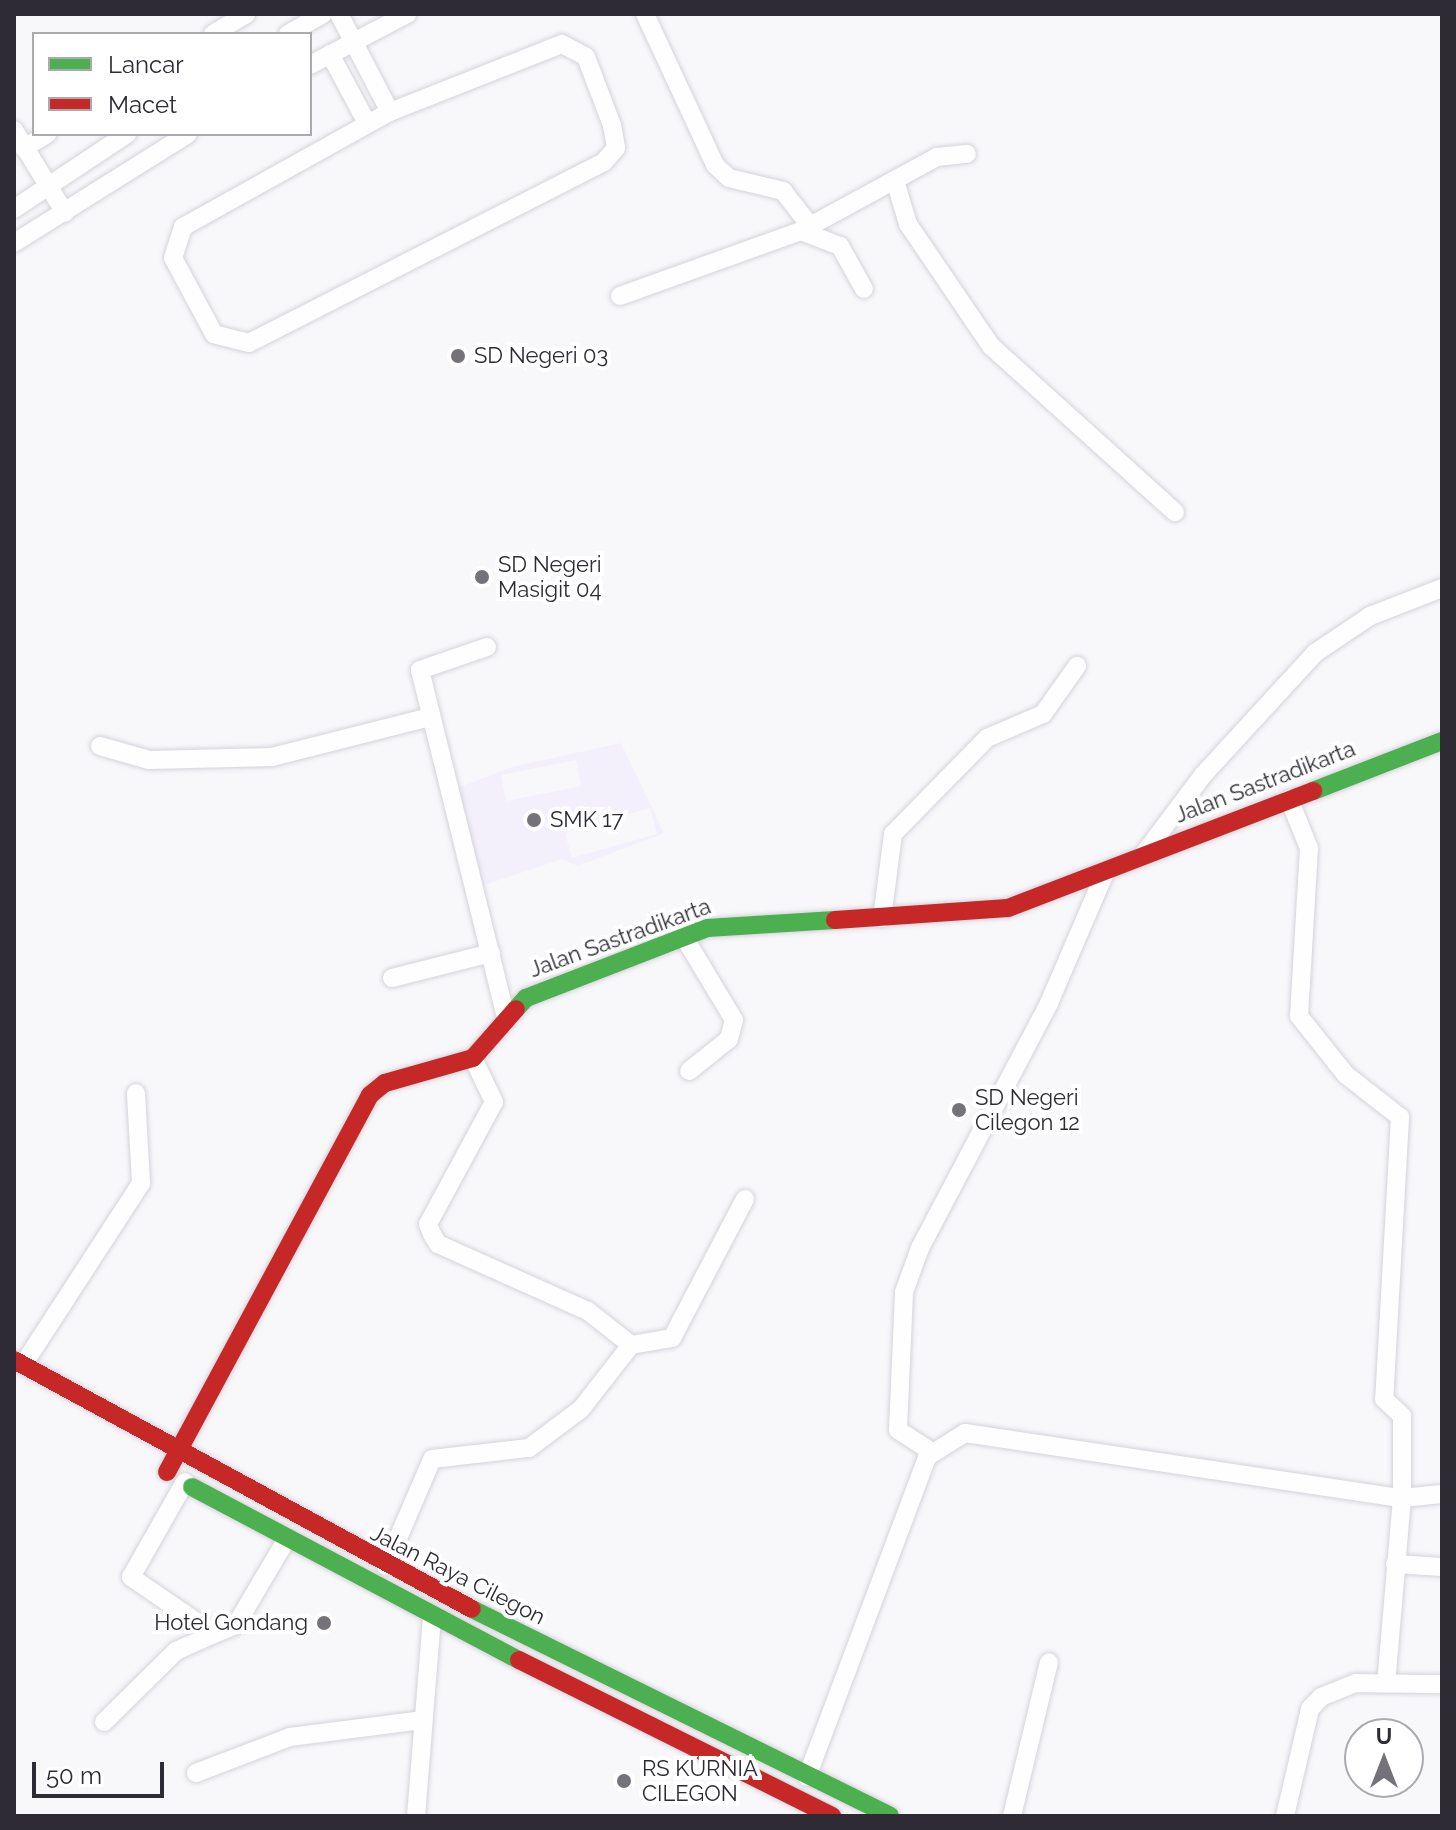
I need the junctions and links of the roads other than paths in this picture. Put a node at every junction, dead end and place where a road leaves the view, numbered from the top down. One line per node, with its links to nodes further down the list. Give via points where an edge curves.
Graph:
1 (246, 14): 6 (street)
2 (323, 14): 7 (street)
3 (339, 14): 8 (street)
4 (407, 14): 8 (street)
5 (645, 14): 25 (street, via 715,165 729,178 783,191)
6 (216, 32)
7 (292, 32)
8 (354, 41): 9 (street); 11 (street)
9 (330, 54): 10 (street); 12 (street)
10 (312, 64)
11 (390, 112): 12 (street); 12 (street, via 562,44 586,57 616,148 595,168 487,215 249,343 214,334 178,275 177,235)
12 (367, 123)
13 (14, 130): 17 (street)
14 (44, 136): 17 (street)
15 (124, 136): 19 (street)
16 (185, 136): 22 (street)
17 (24, 148): 21 (street)
18 (967, 154): 20 (street, via 937,157)
19 (71, 171): 21 (street); 22 (street)
20 (896, 184): 25 (street); 29 (street, via 908,224 991,346)
21 (47, 187): 23 (street); 24 (street)
22 (87, 199): 24 (street)
23 (14, 209)
24 (65, 213): 26 (street)
25 (806, 229): 27 (street, via 840,246); 28 (street)
26 (14, 243)
27 (864, 289)
28 (620, 296)
29 (1175, 512)
30 (1442, 588): 37 (street, via 1370,616 1315,653 1203,775)
31 (487, 647): 33 (street, via 420,670)
32 (1077, 666): 39 (street, via 1043,714 987,738 893,834)
33 (430, 717): 35 (street, via 272,757 149,760); 41 (street, via 453,783)
34 (1442, 741): 36 (main road, Jalan Sastradikarta)
35 (100, 746)
36 (1289, 799): 37 (main road, Jalan Sastradikarta); 54 (street, via 1309,848 1299,1016 1346,1075 1401,1123 1384,1396 1402,1416)
37 (1143, 855): 38 (main road, Jalan Sastradikarta)
38 (1105, 873): 39 (main road, Jalan Sastradikarta, via 983,913); 50 (street, via 1049,1003 920,1248 904,1292 898,1430)
39 (882, 918): 40 (main road, Jalan Sastradikarta, via 728,924)
40 (684, 937): 43 (main road, Jalan Sastradikarta, via 526,998); 45 (street, via 734,1020 729,1039)
41 (491, 953): 42 (street); 43 (street)
42 (392, 978)
43 (505, 1014): 44 (main road, Jalan Sastradikarta)
44 (473, 1058): 48 (street, via 494,1102 428,1224 432,1234 438,1244 588,1311); 51 (main road, via 385,1083 370,1095)
45 (689, 1071)
46 (136, 1093): 49 (street, via 145,1165 134,1201)
47 (745, 1199): 48 (street, via 672,1338)
48 (631, 1345): 57 (street, via 581,1409 546,1439 510,1455 432,1459)
49 (19, 1362): 51 (main road, Jalan Raya Cilegon)
50 (932, 1452): 54 (street, via 965,1433); 67 (street)
51 (177, 1453): 52 (main road, via 160,1468); 57 (main road, Jalan Raya Cilegon)
52 (185, 1482): 55 (main road); 60 (street, via 131,1577)
53 (1442, 1494): 54 (street)
54 (1402, 1498): 56 (street)
55 (286, 1540): 59 (main road); 60 (street, via 236,1625)
56 (1395, 1564): 58 (street); 62 (street)
57 (386, 1566): 67 (main road, Jalan Raya Cilegon)
58 (1442, 1567)
59 (432, 1617): 64 (street); 68 (main road)
60 (214, 1634): 65 (street, via 176,1651)
61 (1049, 1662): 72 (street)
62 (1386, 1683): 63 (street); 73 (street, via 1343,1685 1310,1709)
63 (1442, 1684)
64 (422, 1720): 66 (street, via 290,1737); 69 (street)
65 (104, 1722)
66 (196, 1773)
67 (807, 1777): 71 (main road, Jalan Raya Cilegon)
68 (800, 1809): 70 (main road)
69 (416, 1816)
70 (832, 1816)
71 (890, 1816)
72 (1012, 1816)
73 (1285, 1816)

